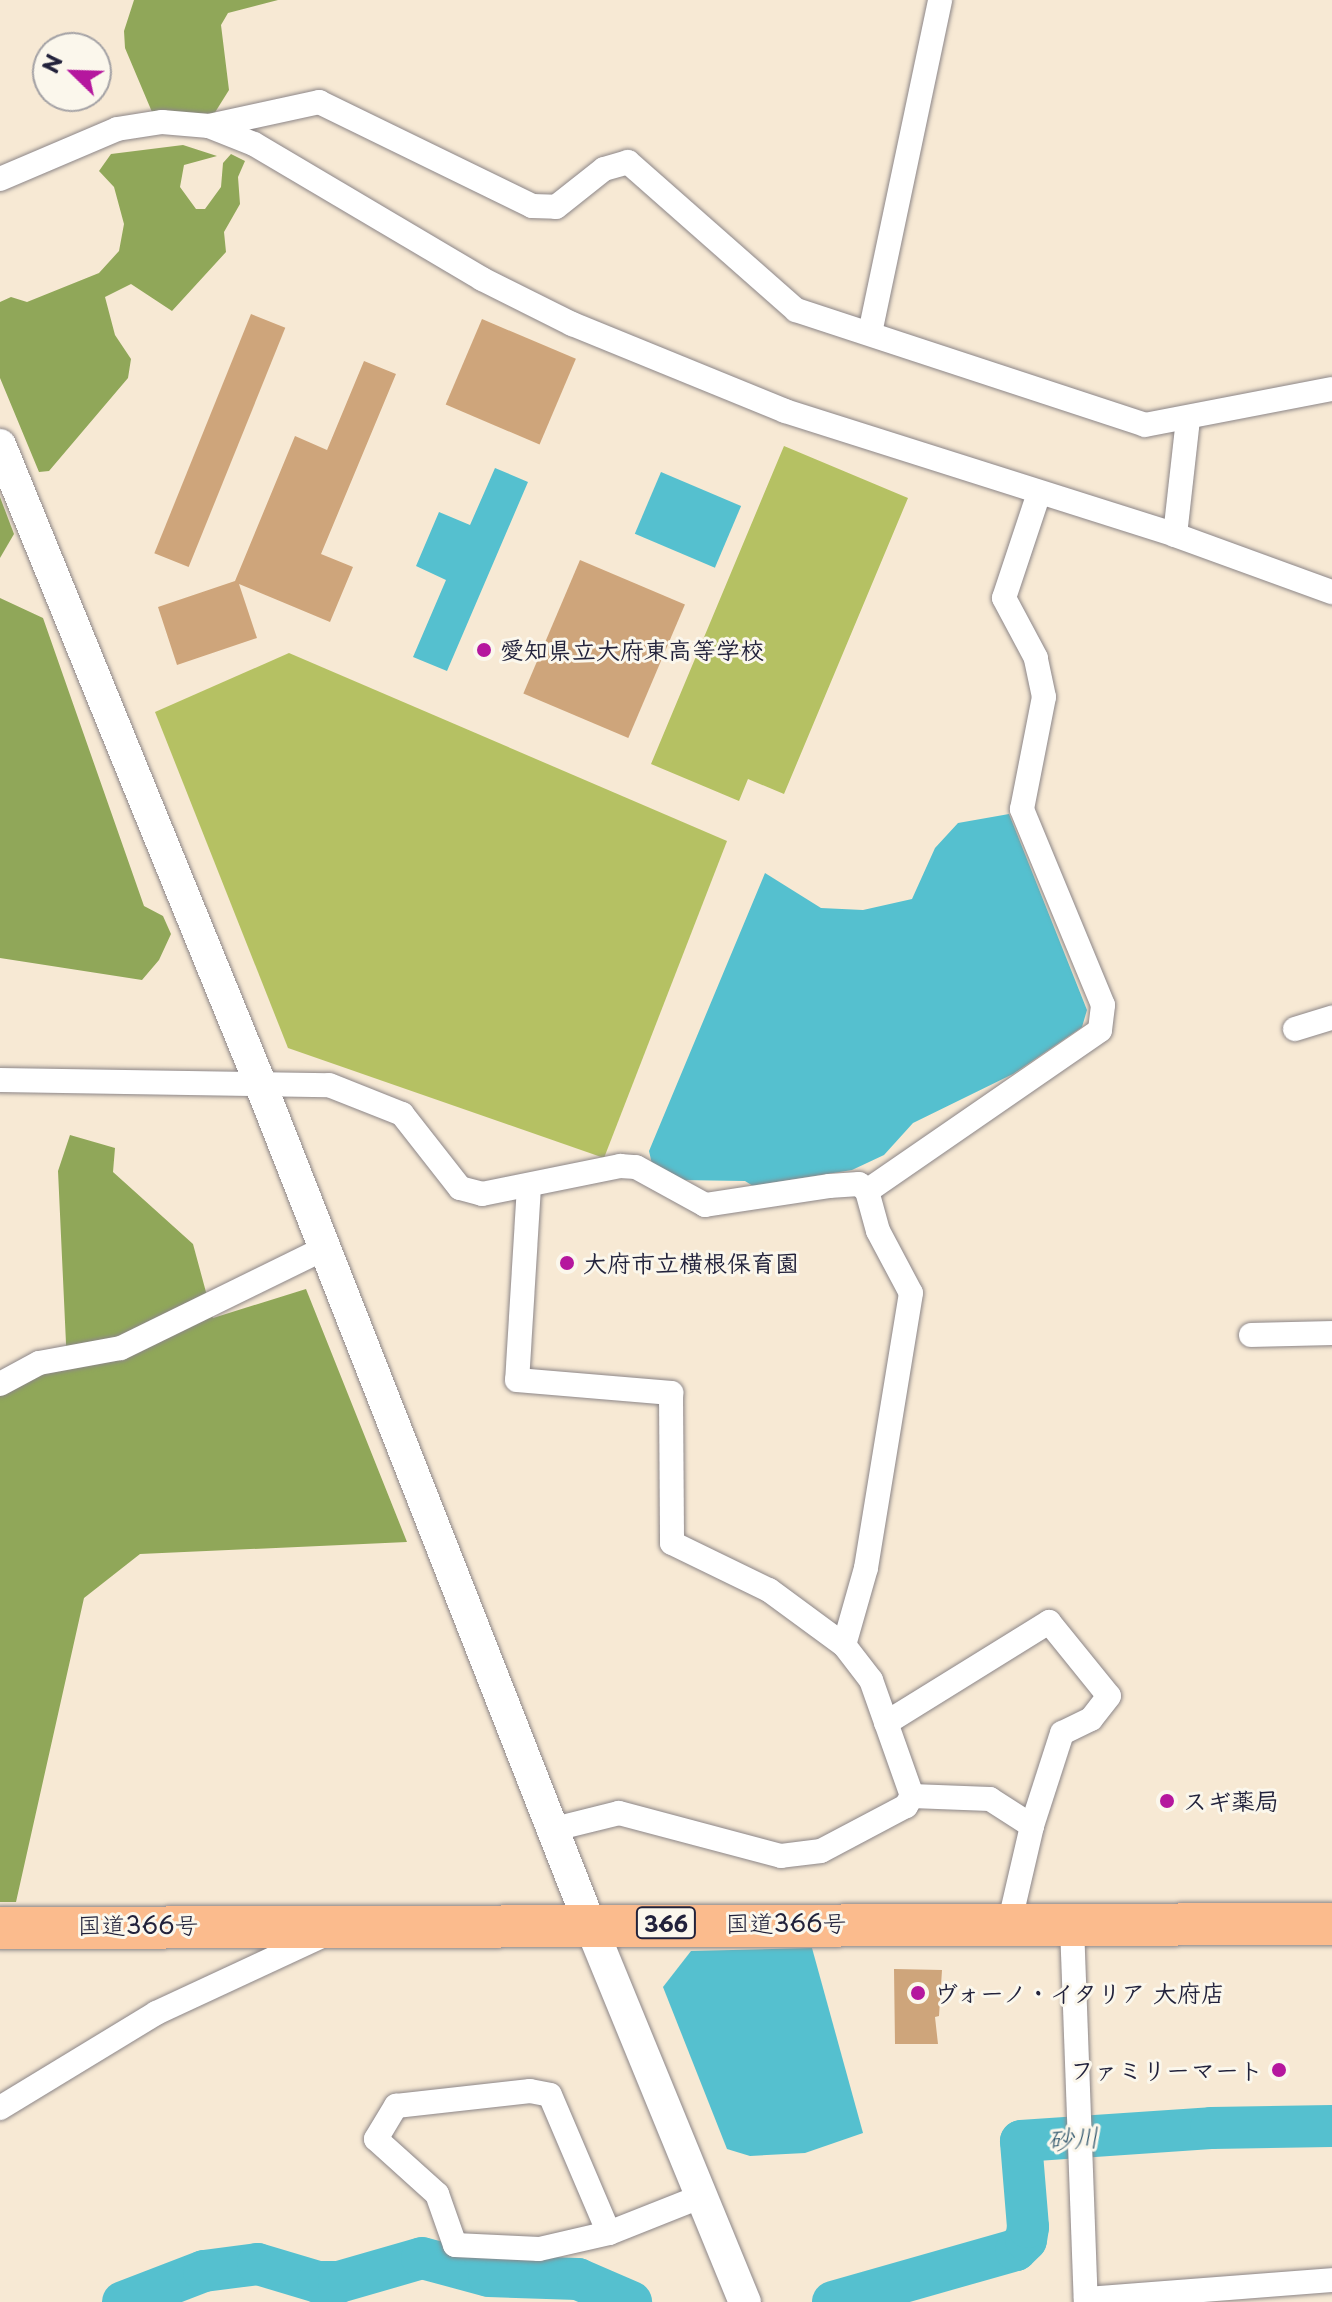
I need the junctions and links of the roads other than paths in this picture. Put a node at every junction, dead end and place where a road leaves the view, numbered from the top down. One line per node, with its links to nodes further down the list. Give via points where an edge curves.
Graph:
1 (940, 0): 4 (street)
2 (209, 126): 3 (street, via 162,122 117,129); 4 (street, via 319,102 532,206 556,207 604,169 628,162 796,310); 8 (street, via 254,144 482,279 572,324 785,411)
3 (0, 179)
4 (870, 333): 6 (street, via 1145,425)
5 (1332, 389): 6 (street)
6 (1188, 420): 9 (street)
7 (0, 445): 14 (street)
8 (1039, 493): 9 (street); 16 (street, via 1004,598 1036,658 1044,697 1022,809 1084,951 1103,1005 1100,1030)
9 (1175, 535): 10 (street)
10 (1332, 592)
11 (1332, 1018): 12 (street)
12 (1295, 1029)
13 (0, 1080): 14 (street)
14 (260, 1083): 15 (street, via 329,1085 398,1112 450,1178 470,1192); 17 (street)
15 (529, 1186): 16 (street, via 620,1166 636,1167 705,1205 829,1186 859,1184); 21 (street, via 517,1380 671,1393 672,1543 769,1590)
16 (867, 1191): 21 (street, via 878,1231 911,1293 866,1568)
17 (325, 1248): 20 (street, via 121,1348 39,1363); 25 (street)
18 (1332, 1333): 19 (street)
19 (1251, 1335)
20 (0, 1384)
21 (844, 1645): 22 (street, via 871,1680)
22 (886, 1723): 23 (street); 24 (street, via 1049,1622 1109,1696 1091,1719 1062,1733)
23 (912, 1796): 24 (street, via 990,1799); 25 (street, via 906,1806 821,1851 781,1856 619,1813)
24 (1032, 1826): 28 (street)
25 (555, 1829): 26 (street)
26 (589, 1922): 28 (highway, 国道366号 / 366); 30 (highway, 国道366号 / 366); 33 (street)
27 (1332, 1924): 29 (highway, 国道366号 / 366)
28 (1009, 1925): 29 (highway, 国道366号 / 366)
29 (1072, 1926): 36 (street)
30 (343, 1927): 31 (highway, 国道366号 / 366); 32 (street, via 156,2013)
31 (0, 1928)
32 (0, 2108)
33 (702, 2196): 34 (street); 37 (street)
34 (609, 2233): 34 (street, via 539,2249 455,2245 437,2194 376,2139 396,2106 530,2091 550,2095)
35 (1332, 2280): 36 (street)
36 (1086, 2300)
37 (745, 2302)

